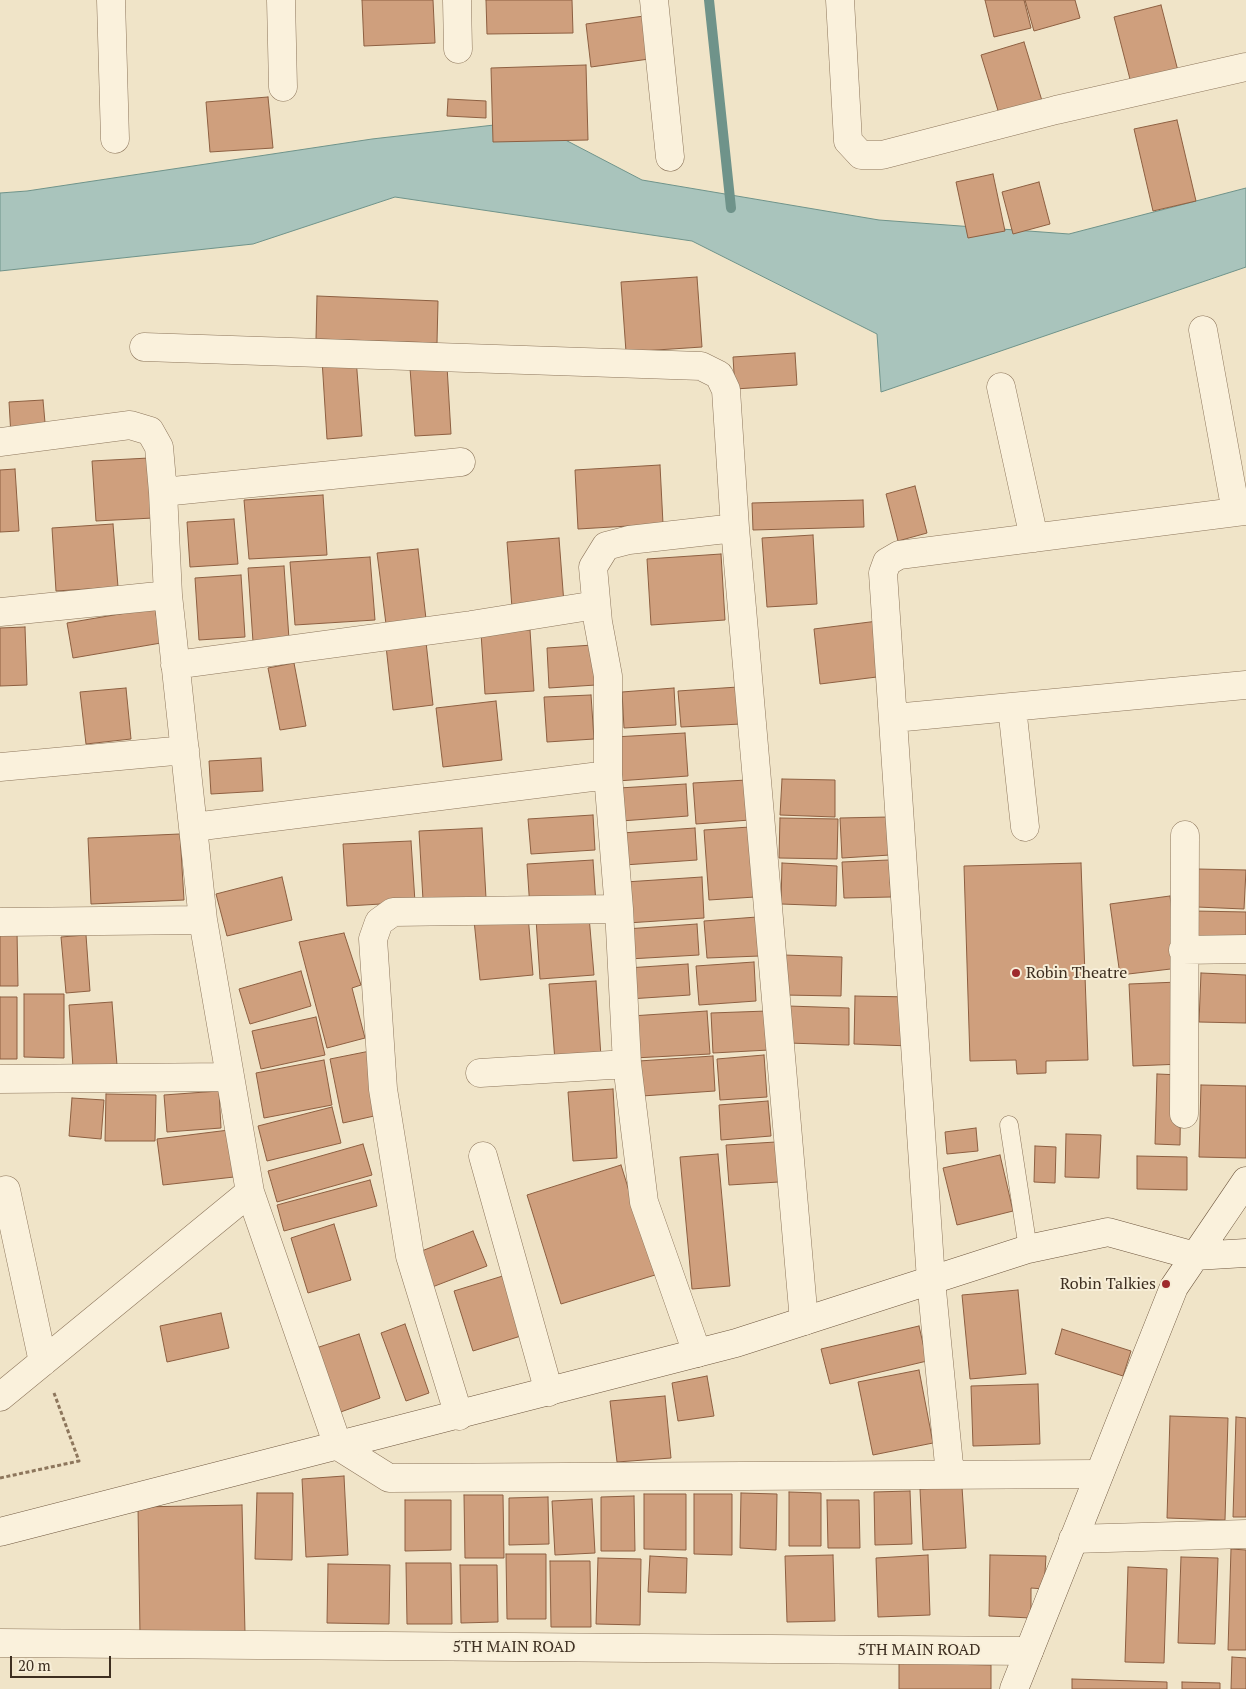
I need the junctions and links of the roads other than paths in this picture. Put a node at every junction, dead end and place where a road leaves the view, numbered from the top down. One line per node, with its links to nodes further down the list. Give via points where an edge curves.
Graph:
1 (111, 0): 9 (street)
2 (281, 0): 8 (street)
3 (457, 0): 6 (street)
4 (654, 0): 10 (street)
5 (840, 0): 7 (street, via 848,141 861,155 882,155 1056,110)
6 (458, 49)
7 (1246, 67)
8 (283, 87)
9 (115, 139)
10 (670, 157)
11 (1204, 330): 17 (street)
12 (144, 347): 18 (street, via 702,366 719,375 726,390)
13 (1001, 388): 19 (street)
14 (0, 442): 16 (street, via 130,425 150,431 159,447)
15 (461, 462): 16 (street)
16 (163, 492): 20 (street)
17 (1241, 511): 19 (street)
18 (735, 528): 21 (street, via 629,540 606,546 593,567); 54 (street)
19 (1034, 538): 26 (street, via 899,555 887,562 883,572)
20 (168, 594): 22 (street); 23 (street)
21 (596, 605): 23 (street); 29 (street, via 608,676)
22 (0, 612)
23 (175, 665): 27 (street)
24 (1246, 685): 25 (street)
25 (1012, 707): 26 (street); 31 (street)
26 (894, 718): 53 (street)
27 (185, 750): 28 (street); 30 (street)
28 (0, 767)
29 (608, 776): 30 (street); 33 (street)
30 (194, 826): 34 (street)
31 (1025, 827)
32 (1185, 835): 37 (street)
33 (619, 909): 38 (street); 59 (street, via 393,912 379,922 373,939 383,1089 410,1256)
34 (203, 920): 35 (street); 40 (street)
35 (0, 922)
36 (1246, 949): 37 (street)
37 (1183, 950): 42 (street)
38 (626, 1064): 39 (street); 55 (street, via 644,1202)
39 (480, 1074)
40 (230, 1077): 41 (street); 47 (street)
41 (0, 1079)
42 (1184, 1114)
43 (1009, 1124): 50 (lane)
44 (484, 1156): 57 (street)
45 (1246, 1181): 49 (street)
46 (6, 1190): 56 (street)
47 (250, 1192): 56 (street); 60 (street)
48 (1246, 1208): 49 (street)
49 (1216, 1225): 52 (street)
50 (1028, 1249): 52 (street, via 1108,1232); 53 (street)
51 (1246, 1253): 52 (street)
52 (1194, 1256): 61 (street, via 1174,1287)
53 (931, 1280): 54 (street); 62 (street)
54 (804, 1321): 55 (street)
55 (697, 1353): 57 (street)
56 (43, 1362): 58 (street)
57 (549, 1392): 59 (street)
58 (0, 1397)
59 (459, 1416): 60 (street)
60 (338, 1446): 62 (street, via 389,1478); 63 (street)
61 (1099, 1474): 62 (street); 65 (street)
62 (950, 1475)
63 (0, 1532)
64 (1246, 1534): 65 (street)
65 (1074, 1539): 67 (street)
66 (0, 1643): 67 (street, 5TH MAIN ROAD)
67 (1029, 1651): 68 (street)
68 (1014, 1689)

